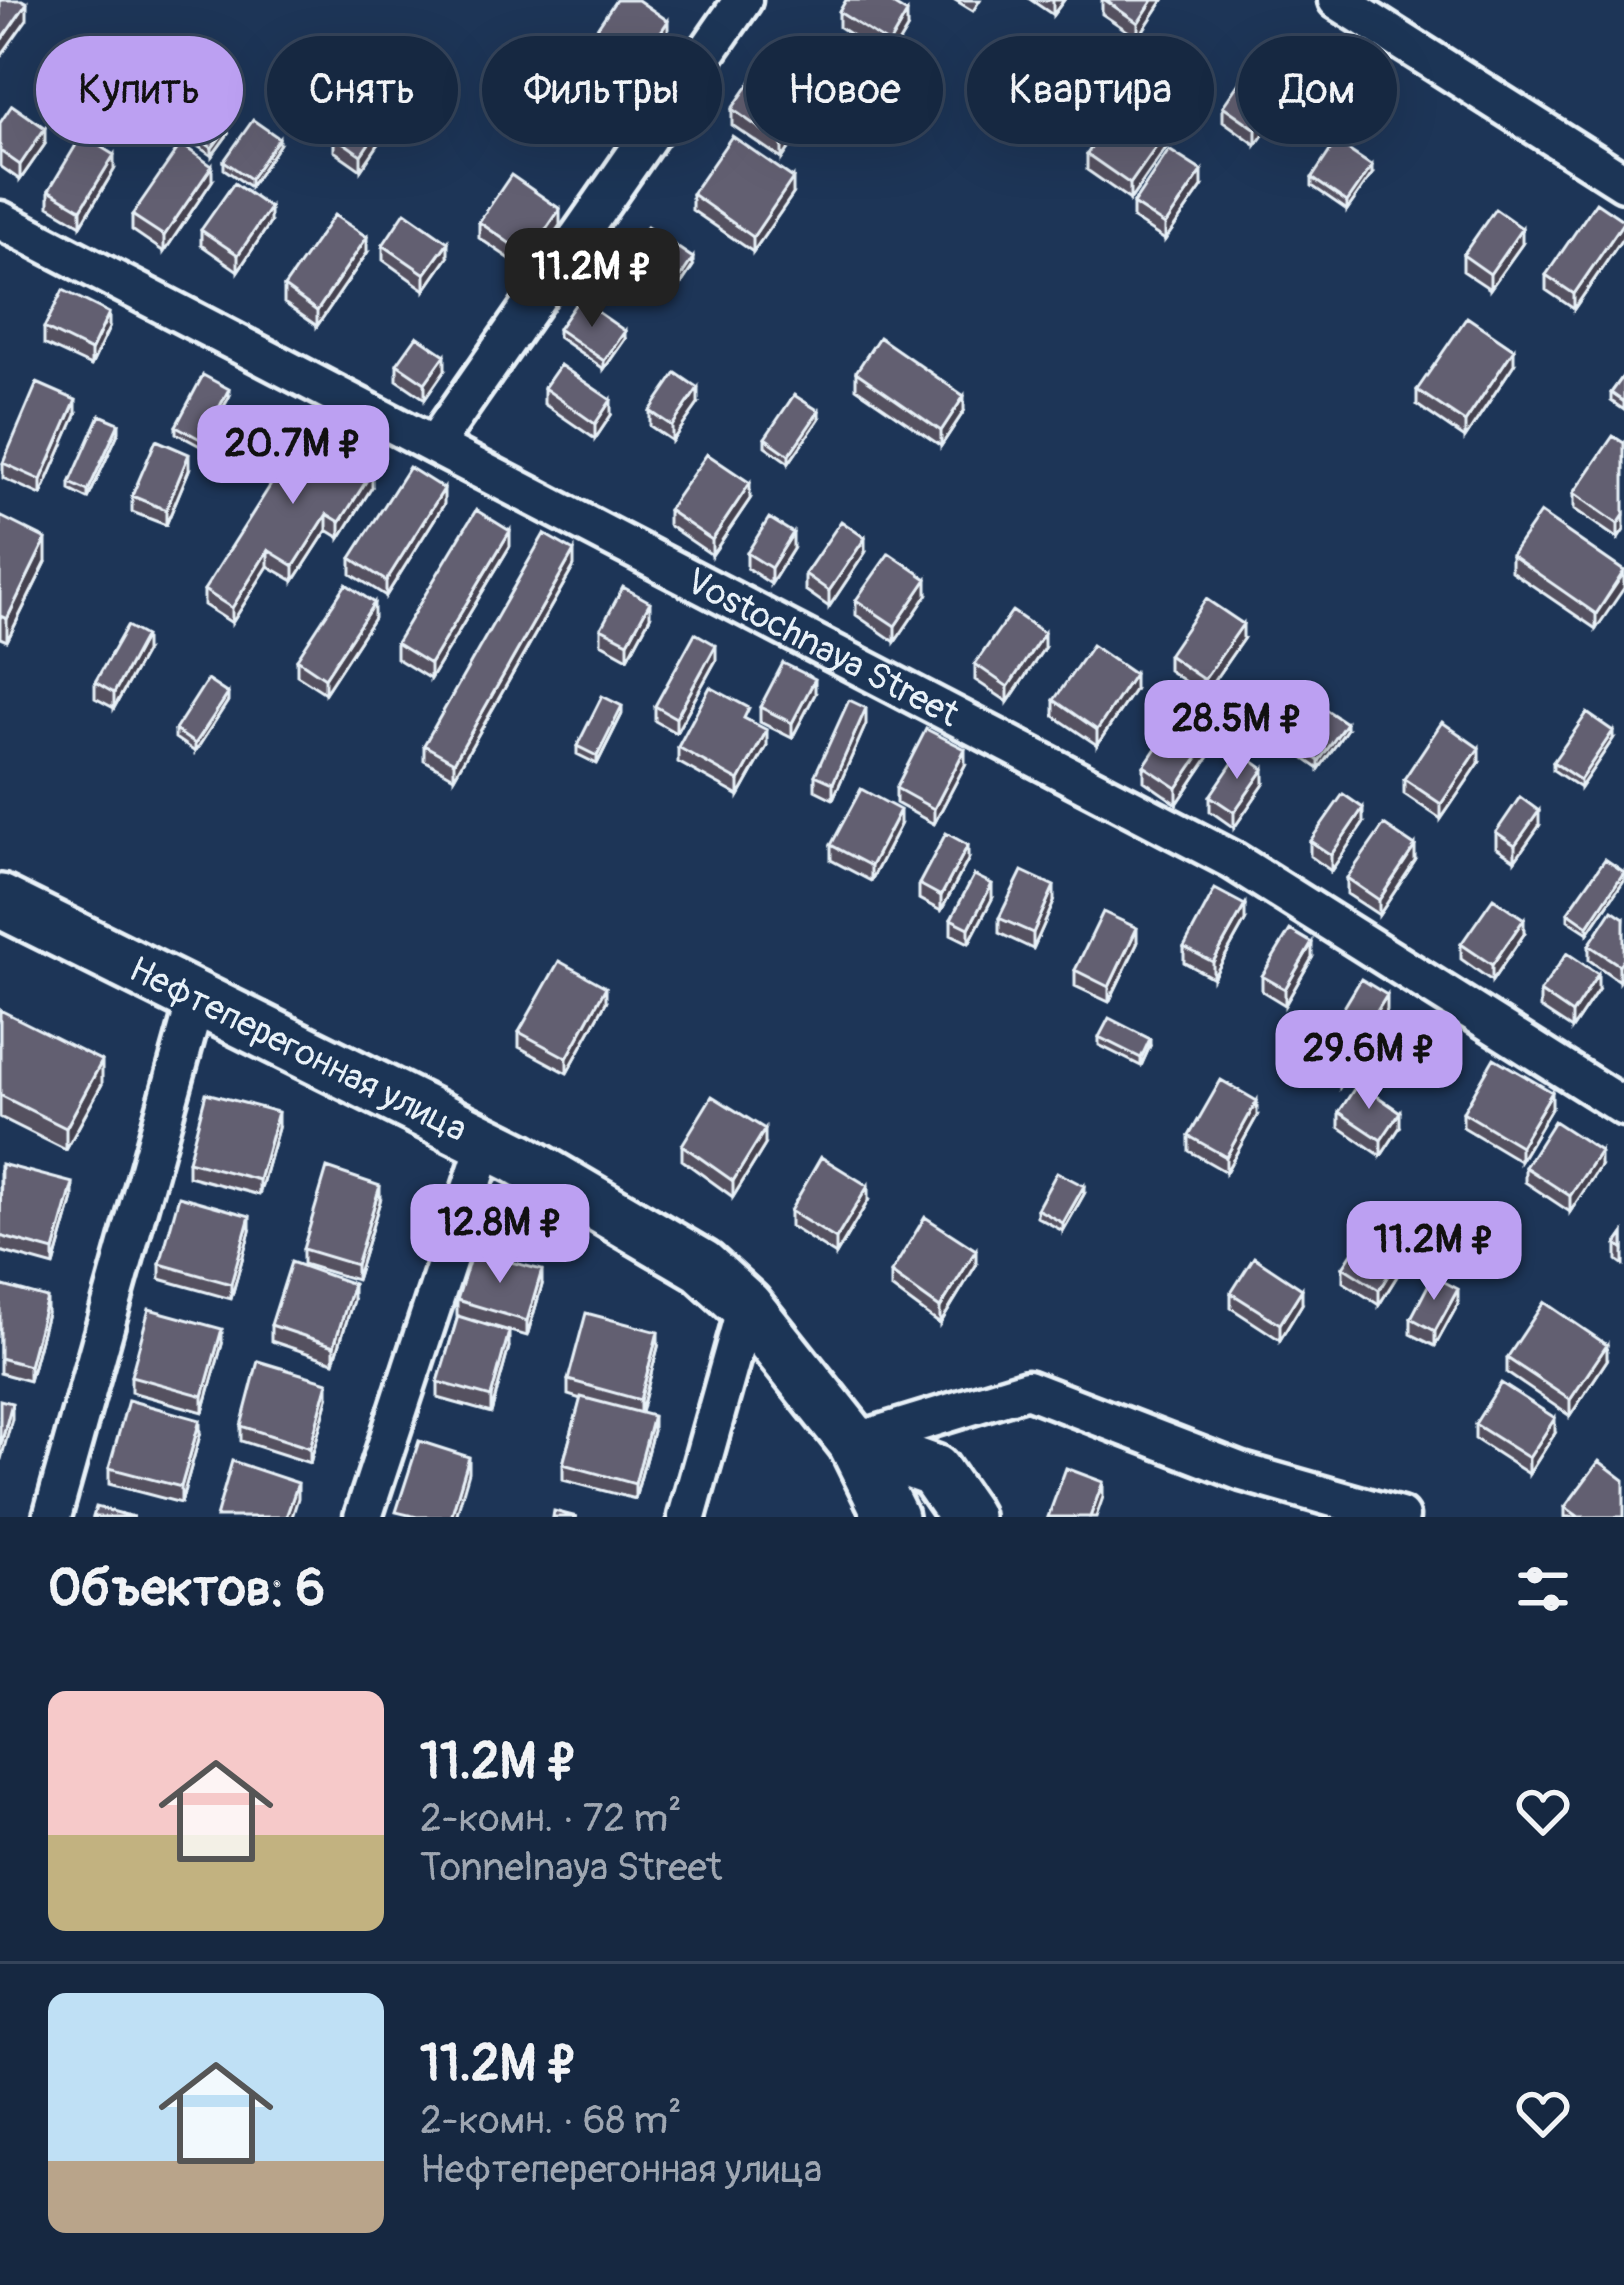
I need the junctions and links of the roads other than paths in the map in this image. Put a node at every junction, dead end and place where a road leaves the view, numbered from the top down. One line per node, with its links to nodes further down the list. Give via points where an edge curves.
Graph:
1 (742, 0): 5 (street)
2 (1337, 0): 3 (street)
3 (1624, 182)
4 (0, 220): 5 (street, Vostochnaya Street)
5 (434, 445): 8 (street, Vostochnaya Street, via 1232,860)
6 (0, 901): 7 (street, Нефтеперегонная улица)
7 (196, 1000): 9 (street, Нефтеперегонная улица); 12 (street)
8 (1624, 1107)
9 (486, 1142): 10 (street, Нефтеперегонная улица, via 702,1266); 13 (street)
10 (746, 1306): 11 (street, Нефтеперегонная улица); 14 (street)
11 (854, 1442): 15 (street, Нефтеперегонная улица); 16 (street, via 934,1471); 17 (street, via 1028,1390 1242,1472)
12 (52, 1517)
13 (363, 1517)
14 (687, 1517)
15 (891, 1517)
16 (966, 1517)
17 (1400, 1517)

